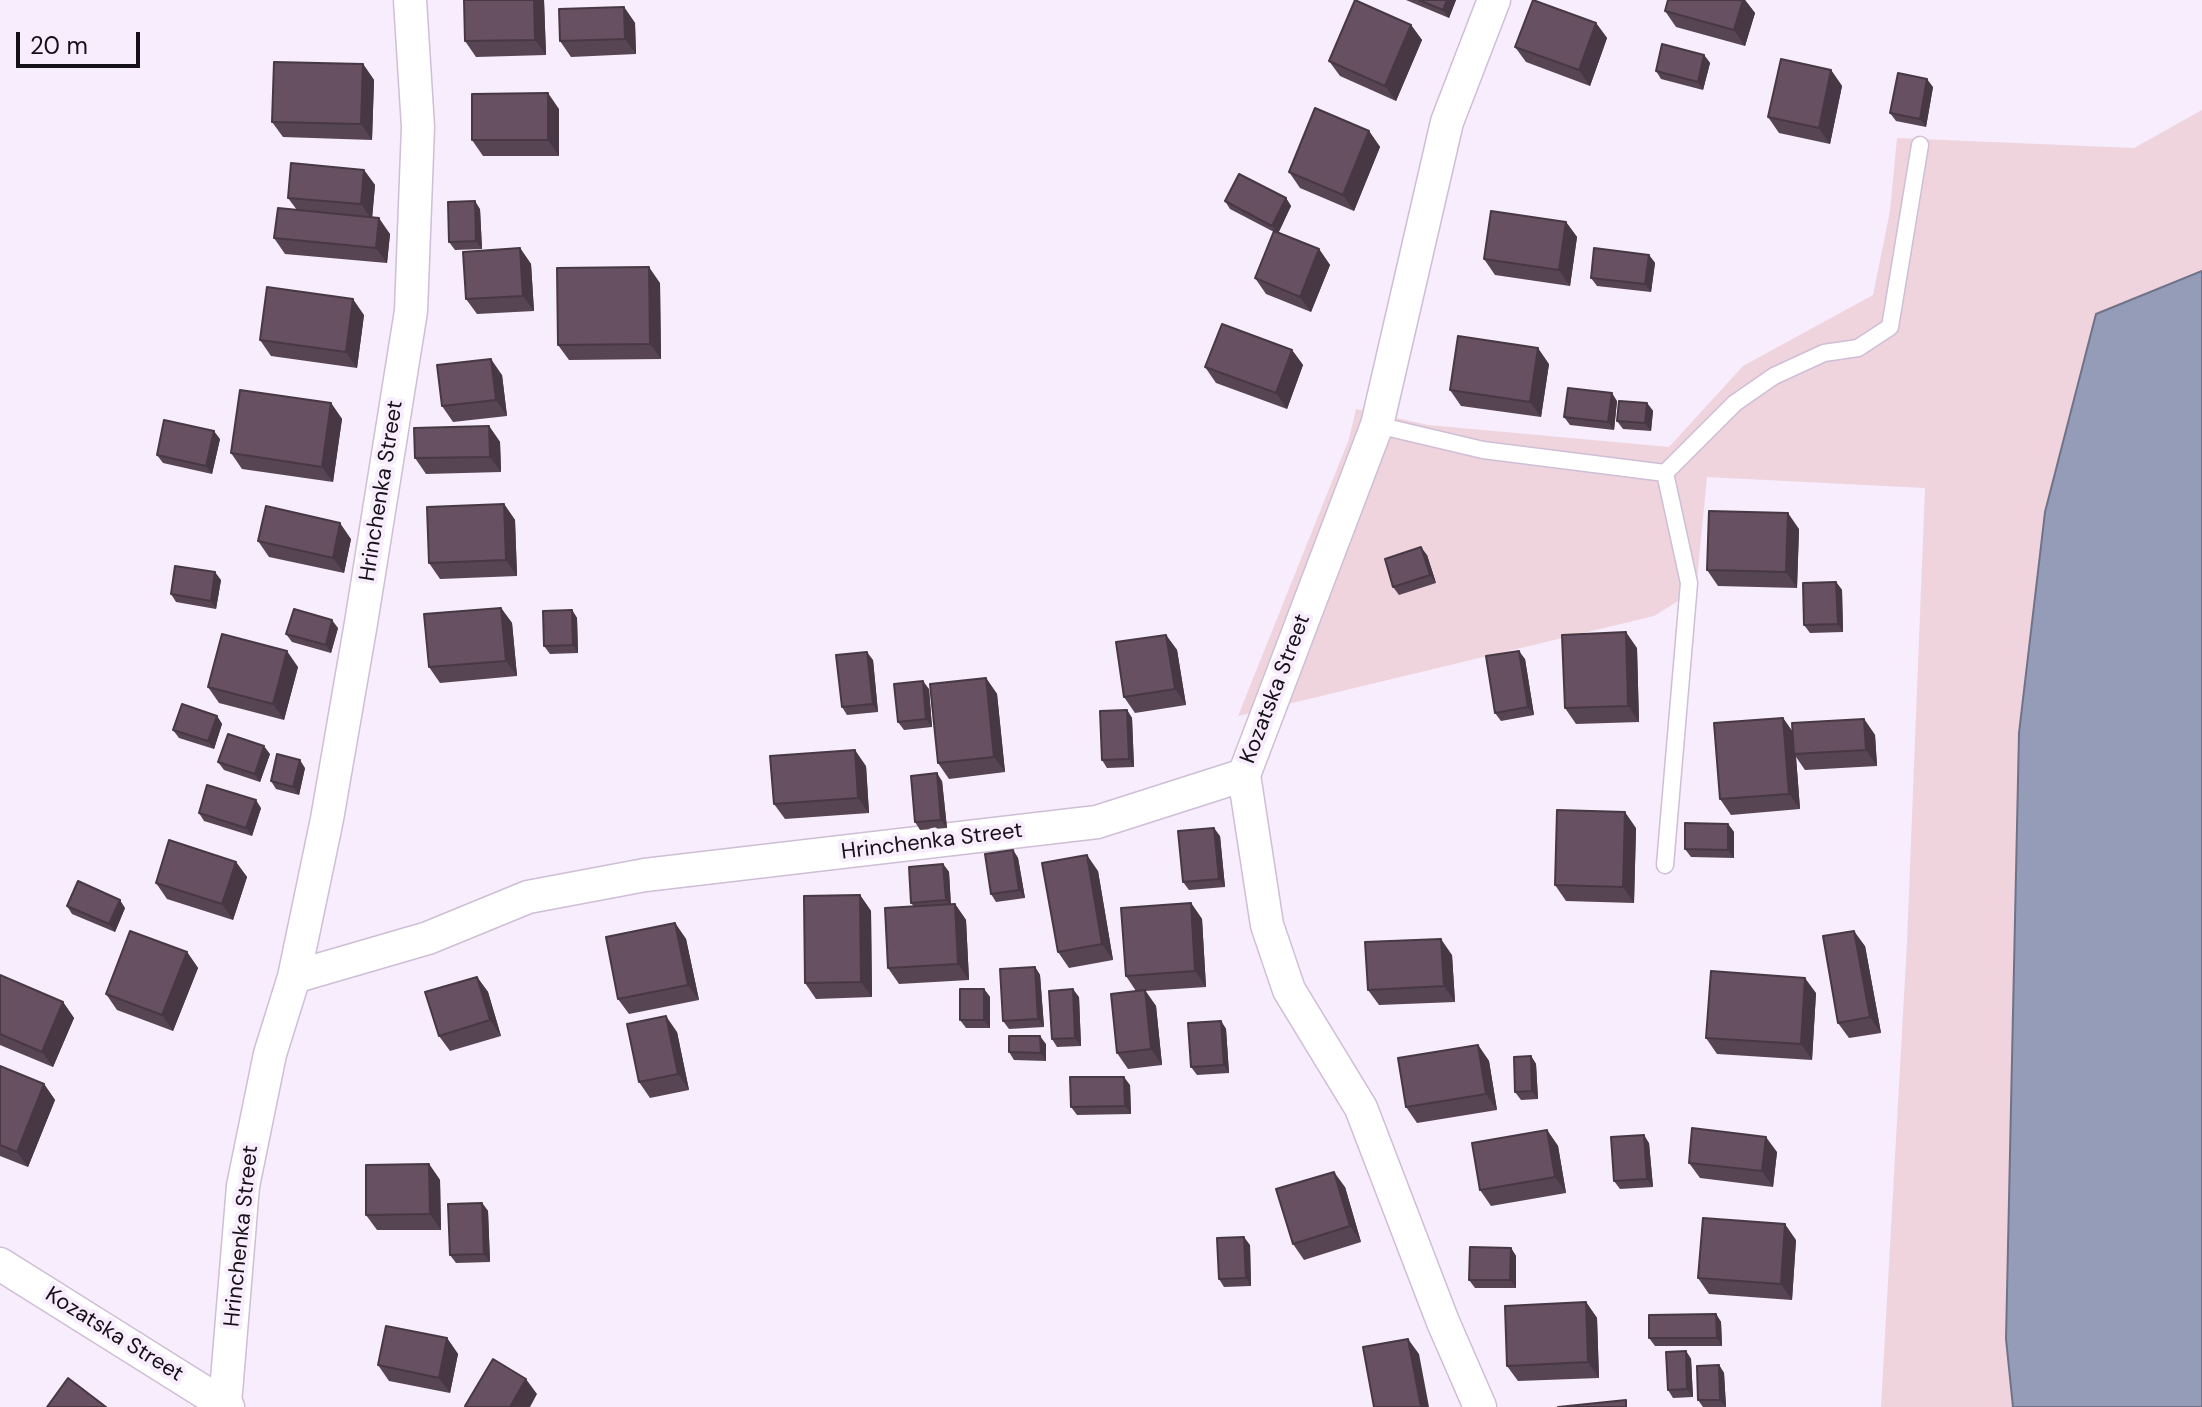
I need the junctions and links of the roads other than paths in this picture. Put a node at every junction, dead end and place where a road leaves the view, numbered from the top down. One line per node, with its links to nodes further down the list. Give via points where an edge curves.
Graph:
1 (410, 0): 8 (street, Hrinchenka Street, via 418,127 411,311 327,819)
2 (1494, 0): 4 (street, Kozatska Street, via 1447,122)
3 (1920, 145): 5 (lane, via 1890,327 1858,348 1824,353 1774,376 1735,403)
4 (1377, 425): 5 (lane, via 1483,450); 6 (street, Kozatska Street)
5 (1665, 473): 7 (lane, via 1689,583)
6 (1244, 775): 8 (street, Hrinchenka Street, via 1097,822 645,875 528,897 428,938); 11 (street, Kozatska Street, via 1267,925 1289,990 1361,1108)
7 (1665, 865)
8 (294, 977): 10 (street, Hrinchenka Street, via 270,1054 243,1186)
9 (0, 1264): 10 (street, Kozatska Street)
10 (226, 1406)
11 (1480, 1407)

